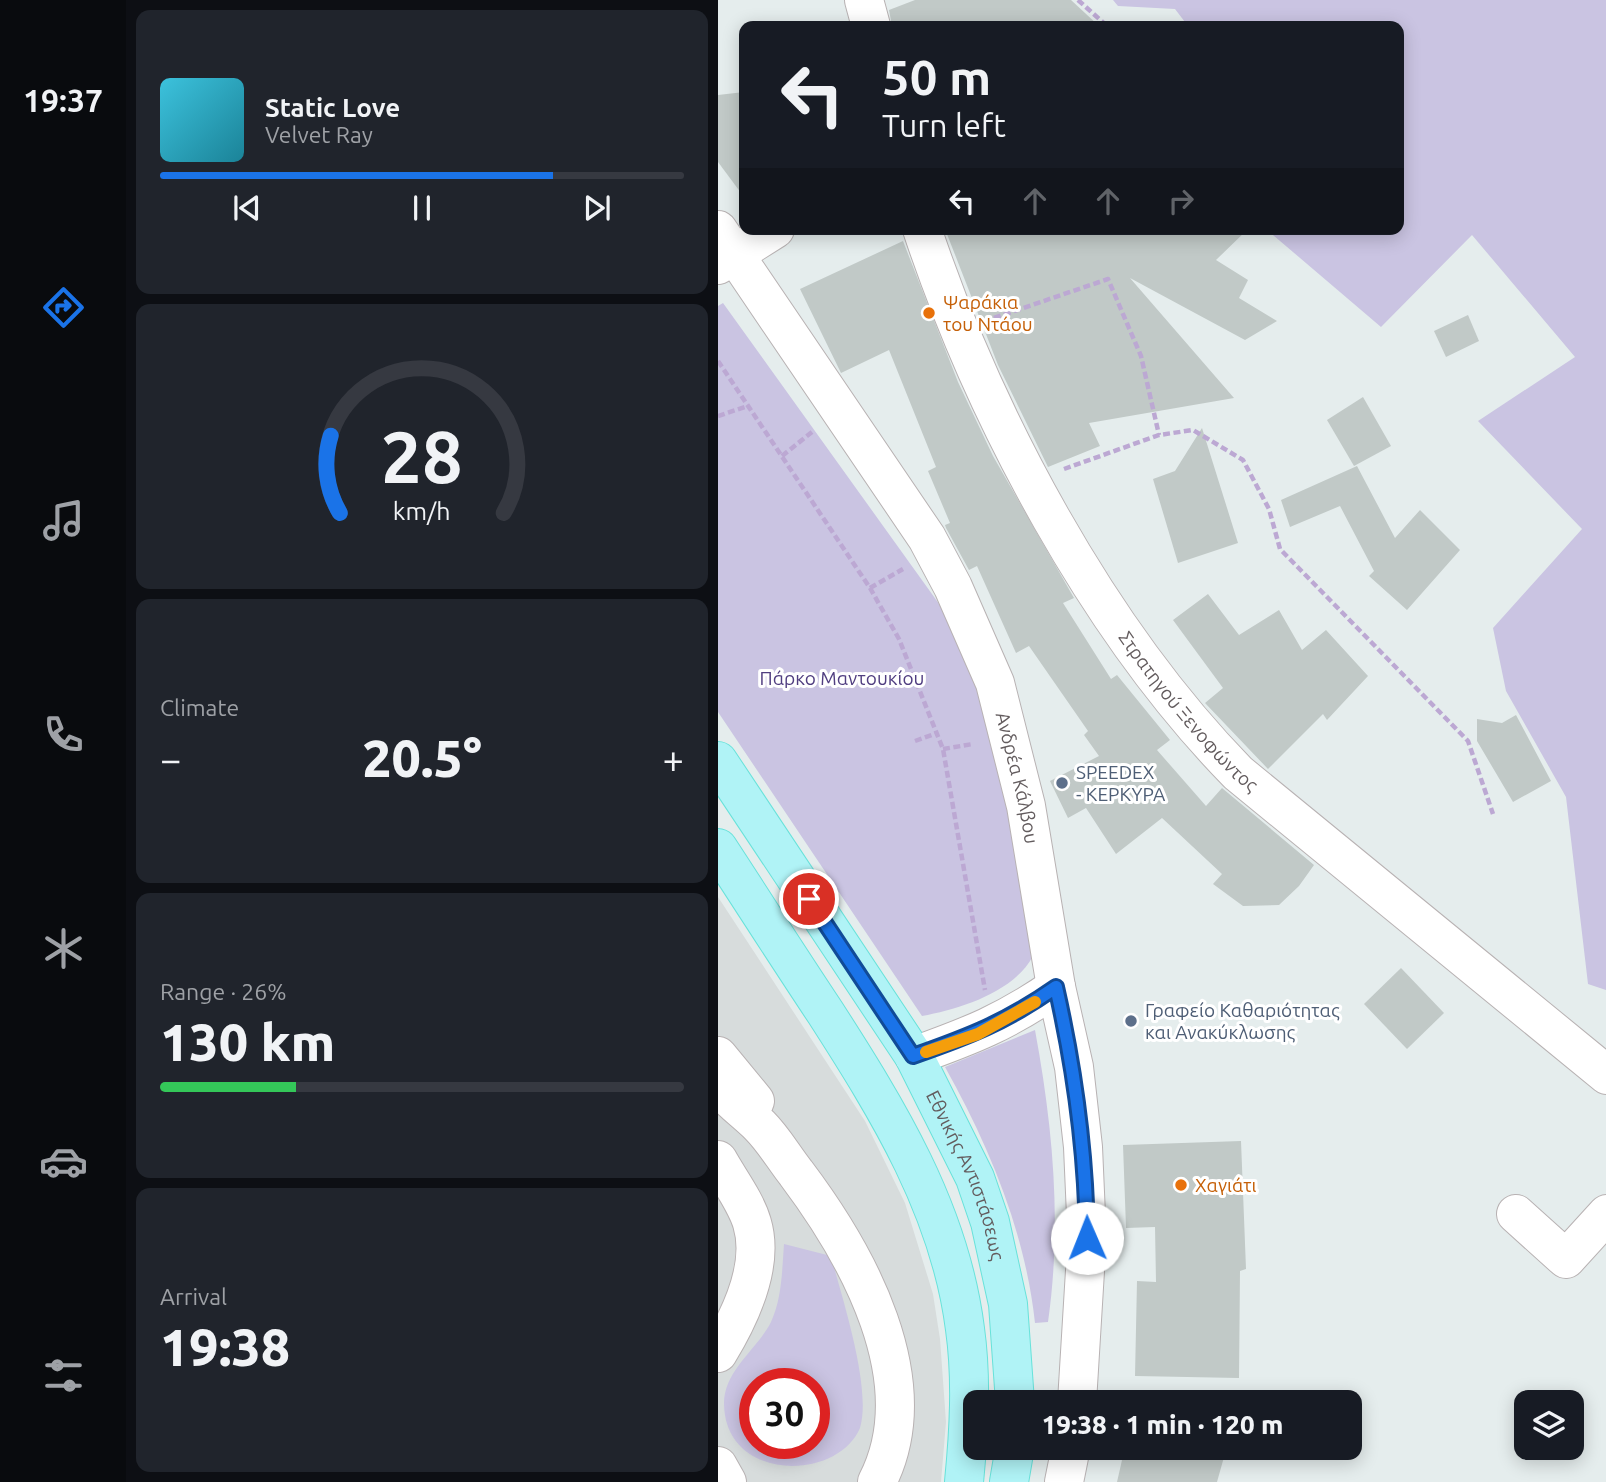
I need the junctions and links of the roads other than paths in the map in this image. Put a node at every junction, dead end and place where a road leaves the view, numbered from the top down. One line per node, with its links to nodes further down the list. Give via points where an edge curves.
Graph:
1 (864, 0): 2 (street)
2 (870, 21)
3 (760, 235): 5 (street)
4 (924, 235): 11 (street, Στρατηγού Ξενοφώντος, via 961,330 1030,481 1118,622 1213,747 1295,820)
5 (724, 250): 8 (street, Ανδρέα Κάλβου, via 927,538 978,640 995,683 1026,806)
6 (718, 761): 10 (main road, Εθνικής Αντιστάσεως)
7 (718, 848): 25 (main road, via 870,1083 902,1136 926,1189 945,1241 966,1329 969,1412)
8 (1056, 987): 10 (street, via 978,1034); 19 (street, Ανδρέα Κάλβου, via 1074,1067 1087,1209)
9 (718, 1056): 13 (street, via 753,1098)
10 (913, 1056): 18 (main road, Εθνικής Αντιστάσεως, via 975,1178 990,1222 1008,1304)
11 (1606, 1075)
12 (718, 1086): 13 (street)
13 (761, 1127): 23 (street, via 819,1206 856,1265 871,1299 895,1403 895,1431)
14 (718, 1160): 17 (street, via 752,1223 755,1253 748,1290)
15 (1517, 1214): 16 (street, via 1566,1259)
16 (1606, 1214)
17 (718, 1353)
18 (1014, 1390)
19 (1078, 1390)
20 (1013, 1460): 26 (main road)
21 (1068, 1460): 27 (street)
22 (718, 1466): 24 (street)
23 (886, 1474)
24 (727, 1482)
25 (964, 1482)
26 (1009, 1482)
27 (1064, 1482)

